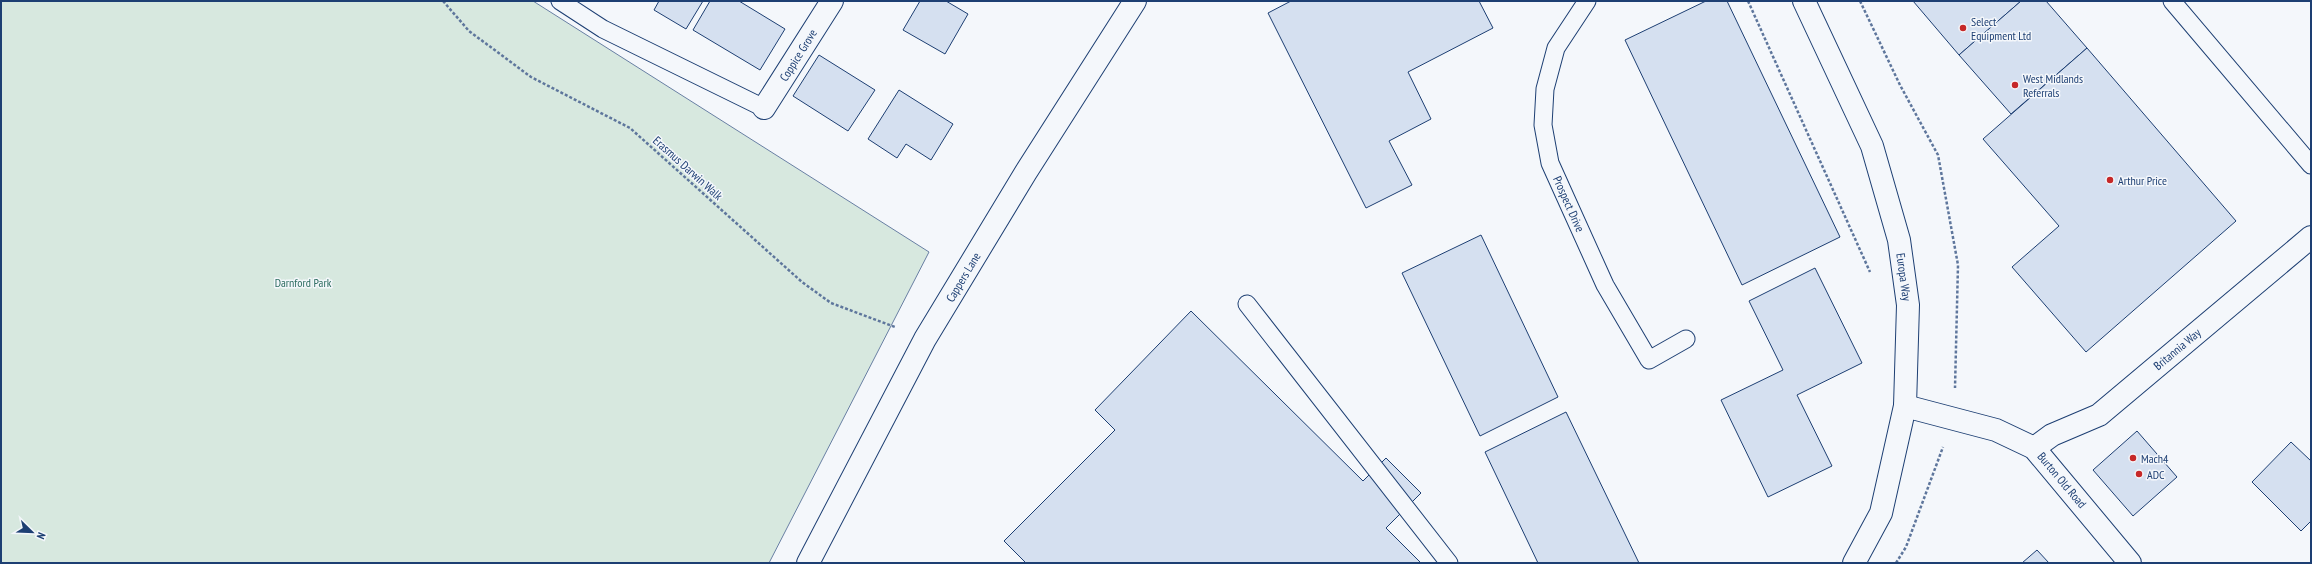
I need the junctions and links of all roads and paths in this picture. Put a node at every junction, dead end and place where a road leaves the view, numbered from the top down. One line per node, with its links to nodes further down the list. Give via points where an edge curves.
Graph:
1 (443, 1): 14 (path, Erasmus Darwin Walk, via 469,31 531,77 630,128 802,282 831,303)
2 (560, 1): 9 (lane, via 603,29)
3 (832, 1): 9 (main road, Coppice Grove)
4 (1135, 1): 14 (main road, Cappers Lane, via 1026,172)
5 (1587, 1): 15 (lane, Prospect Drive, via 1556,48 1546,89 1543,125 1550,163 1605,285 1649,360)
6 (1748, 1): 12 (path)
7 (1804, 1): 16 (main road, Europa Way, via 1872,146 1898,240 1908,305)
8 (2172, 1): 10 (lane)
9 (764, 108)
10 (2311, 165)
11 (2311, 237): 17 (main road, Britannia Way, via 2099,415 2052,435)
12 (1872, 276)
13 (1247, 304): 19 (lane)
14 (925, 339): 18 (main road, Cappers Lane)
15 (1686, 339)
16 (1905, 406): 17 (main road, Burton Old Road, via 1996,430); 20 (main road, Europa Way, via 1881,513)
17 (2034, 448): 21 (main road, Burton Old Road)
18 (808, 563)
19 (1449, 563)
20 (1854, 563)
21 (2130, 563)

